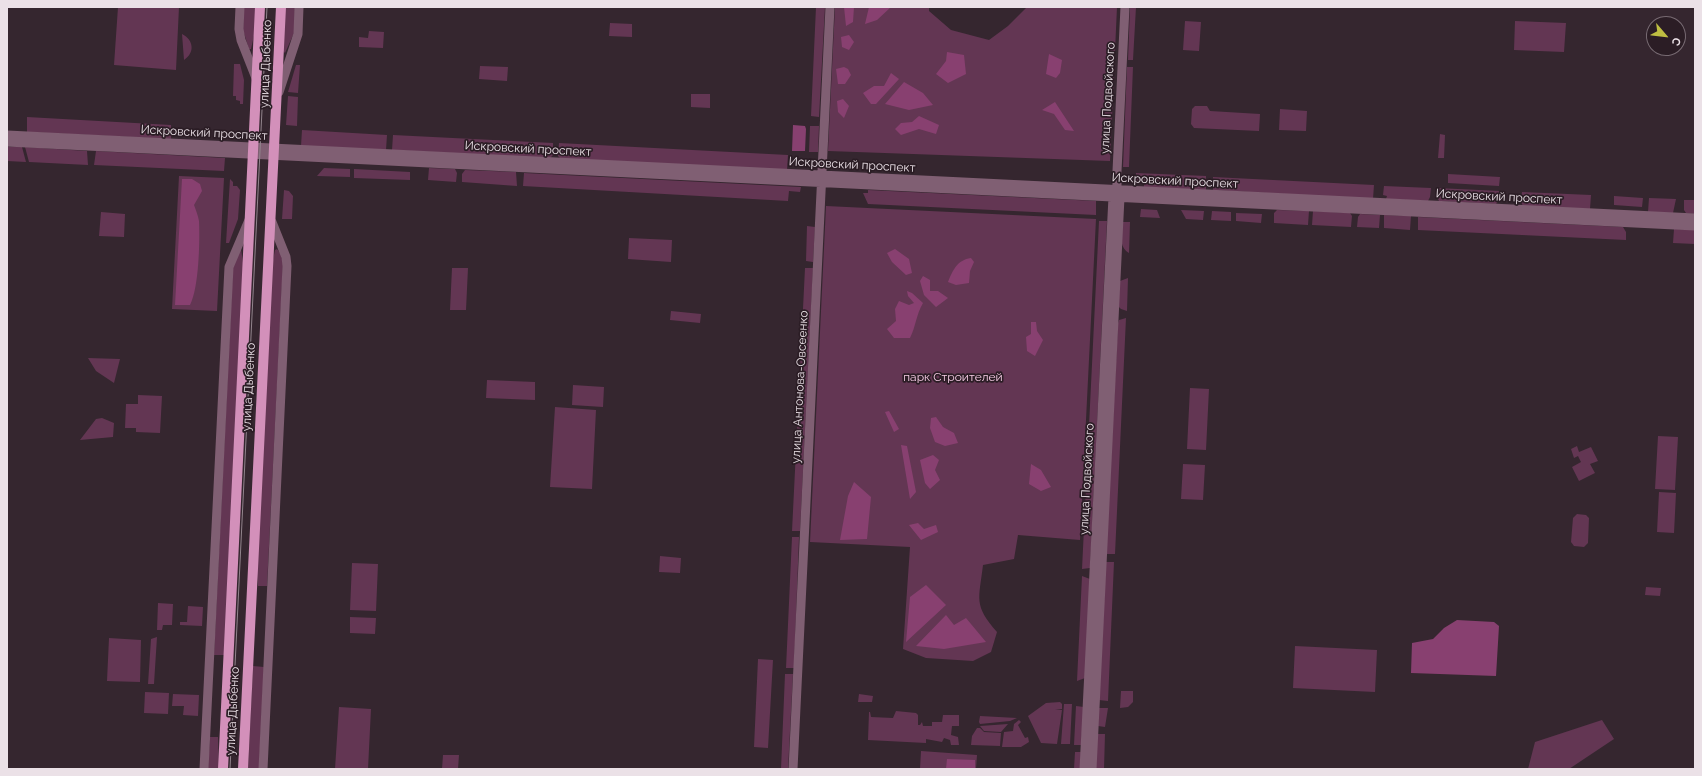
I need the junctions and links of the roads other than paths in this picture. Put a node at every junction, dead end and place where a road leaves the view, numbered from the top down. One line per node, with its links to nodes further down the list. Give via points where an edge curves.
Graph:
1 (240, 7): 7 (street, via 241,40)
2 (260, 7): 7 (main road, улица Дыбенко)
3 (281, 7): 8 (main road, улица Дыбенко)
4 (299, 7): 8 (street, via 298,34)
5 (830, 7): 13 (street, улица Антонова-Овсеенко)
6 (1125, 7): 14 (street, улица Подвойского)
7 (256, 79): 11 (main road, улица Дыбенко)
8 (277, 97): 12 (main road, улица Дыбенко)
9 (7, 135): 11 (street, Искровский проспект)
10 (7, 142): 11 (street, Искровский проспект)
11 (253, 151): 12 (street, Искровский проспект); 15 (main road, улица Дыбенко)
12 (275, 152): 13 (street, Искровский проспект); 17 (main road, улица Дыбенко)
13 (822, 179): 14 (street, Искровский проспект); 23 (street, улица Антонова-Овсеенко)
14 (1117, 195): 16 (street, Искровский проспект); 18 (street, Искровский проспект); 24 (street, улица Подвойского); 25 (street, улица Подвойского)
15 (250, 218): 19 (street, via 229,267); 20 (main road, улица Дыбенко)
16 (1695, 218)
17 (272, 222): 21 (main road, улица Дыбенко); 22 (street, via 287,266)
18 (1695, 226)
19 (204, 769)
20 (223, 769)
21 (243, 769)
22 (263, 769)
23 (793, 769)
24 (1084, 769)
25 (1092, 769)

